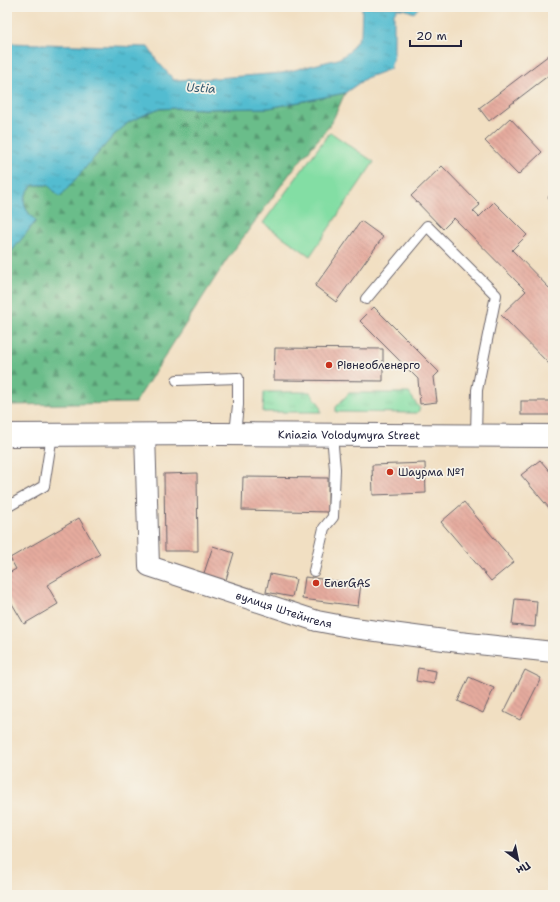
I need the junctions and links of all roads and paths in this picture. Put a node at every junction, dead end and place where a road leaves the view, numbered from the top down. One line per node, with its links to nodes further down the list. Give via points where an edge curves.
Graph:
1 (366, 298): 8 (lane, via 427,226 496,295 477,390)
2 (177, 380): 4 (lane, via 238,378)
3 (145, 434): 4 (main road, Kniazia Volodymyra Street); 6 (main road, Kniazia Volodymyra Street); 12 (street, вулиця Штейнгеля, via 149,566 318,621 459,642)
4 (235, 434): 7 (main road, Kniazia Volodymyra Street)
5 (7, 435): 6 (main road, Kniazia Volodymyra Street)
6 (52, 435): 10 (lane, via 44,486)
7 (332, 435): 8 (main road, Kniazia Volodymyra Street); 11 (lane, via 335,469 333,516 324,528)
8 (476, 436): 9 (main road, Kniazia Volodymyra Street)
9 (553, 436)
10 (7, 507)
11 (314, 571)
12 (553, 652)

